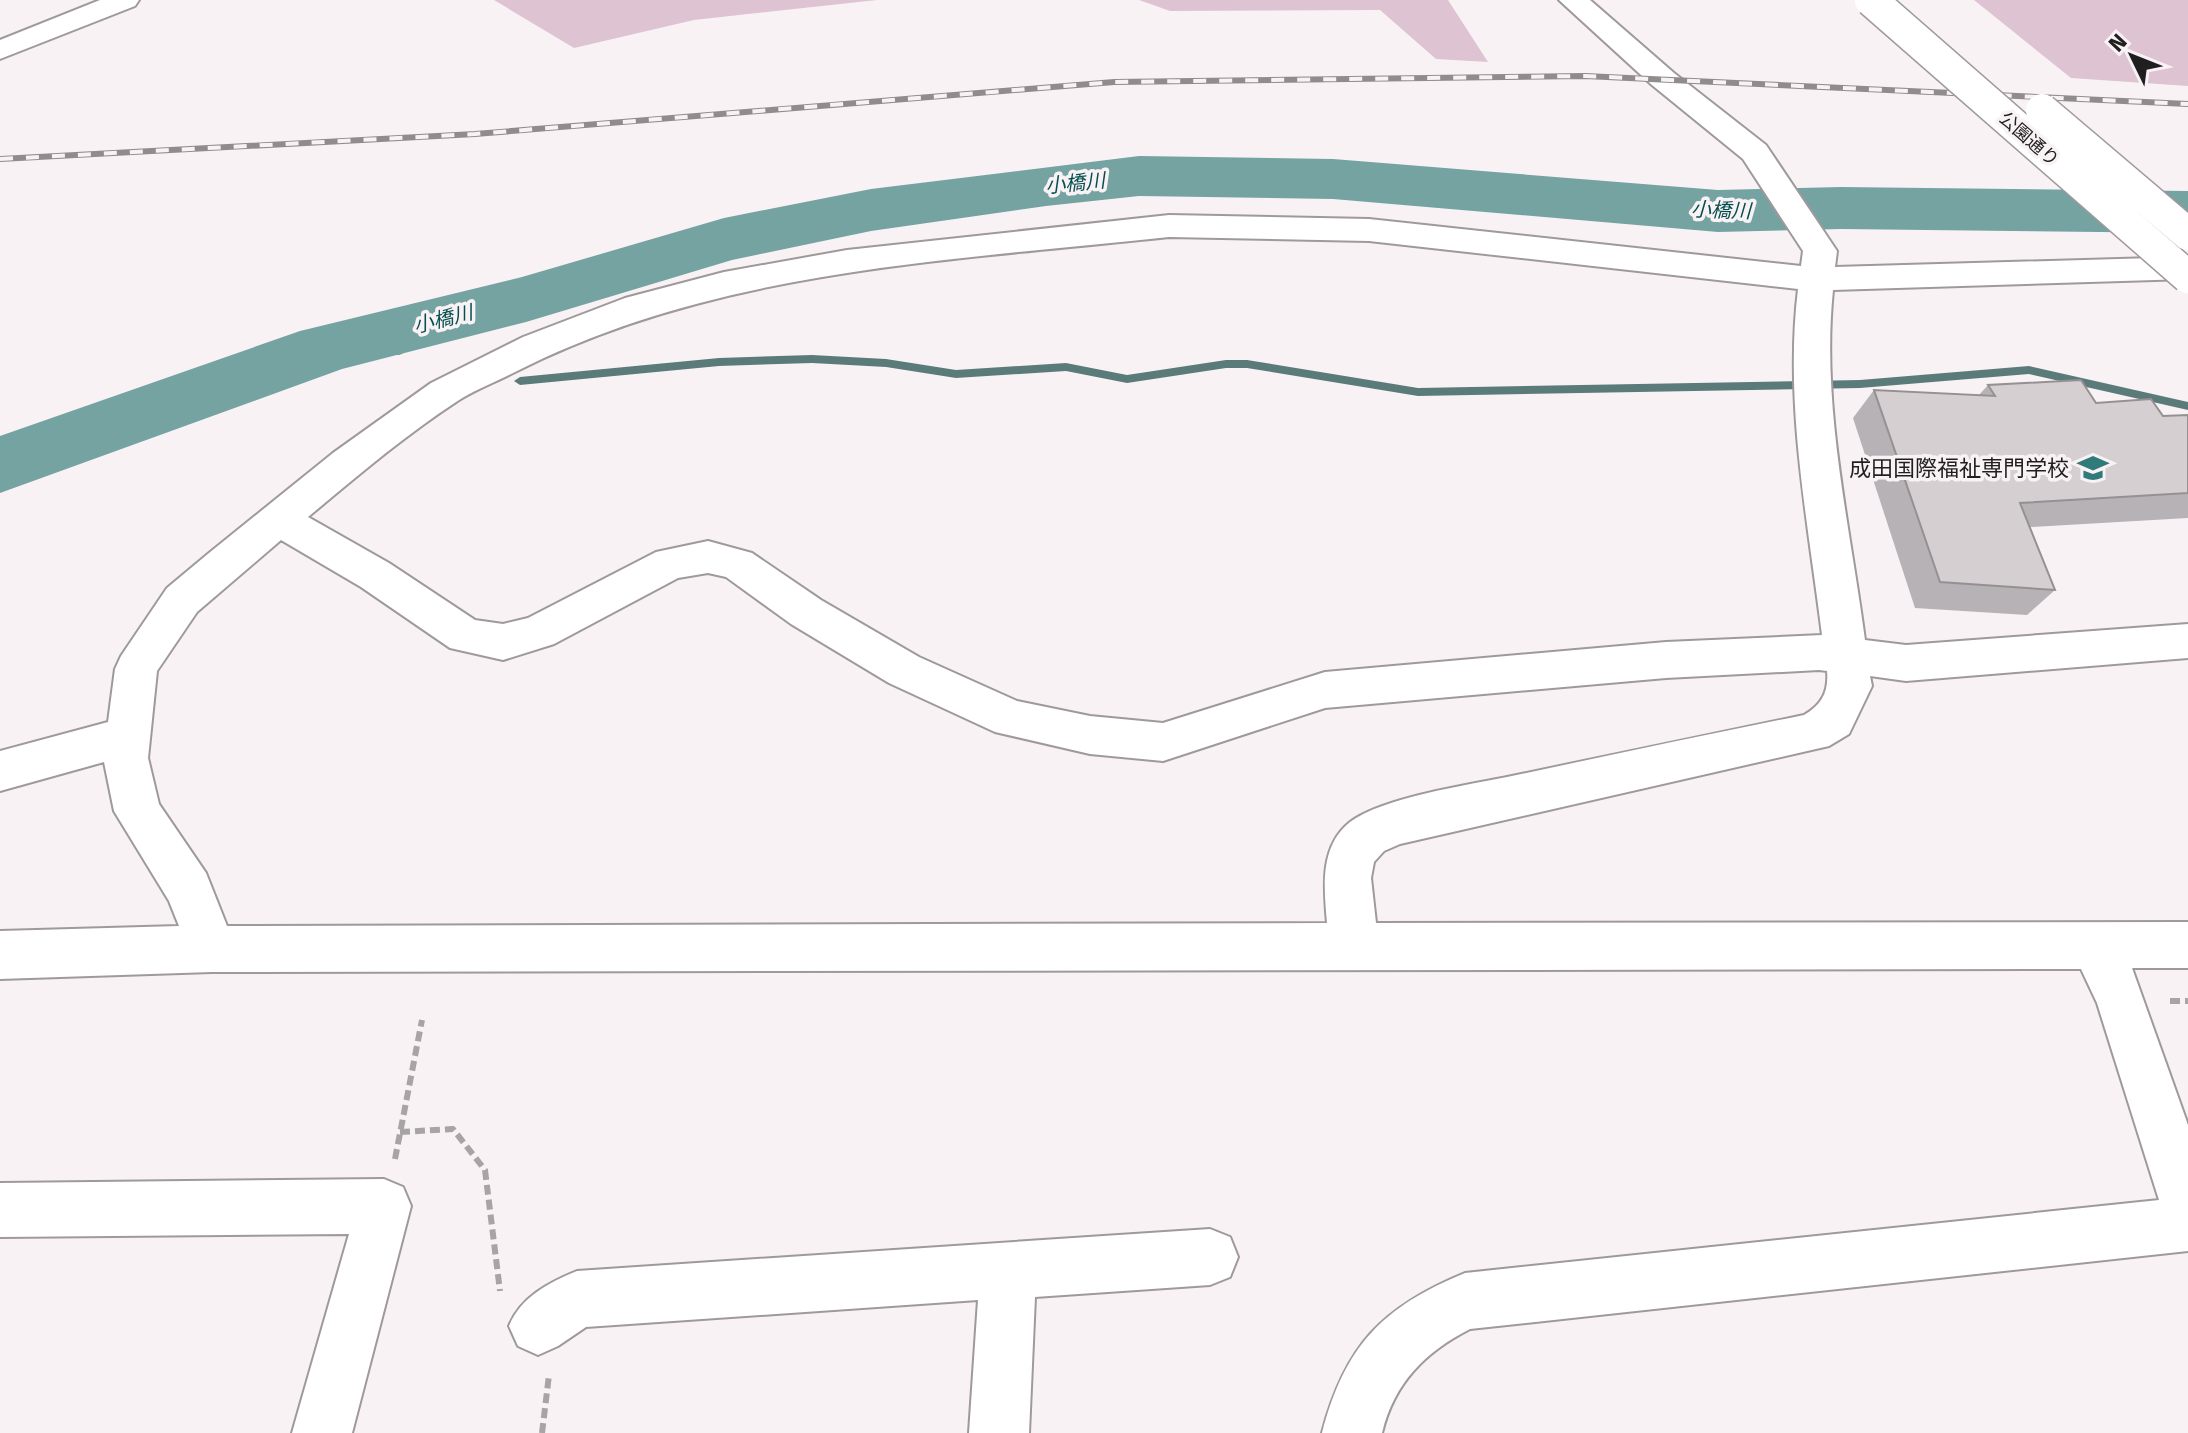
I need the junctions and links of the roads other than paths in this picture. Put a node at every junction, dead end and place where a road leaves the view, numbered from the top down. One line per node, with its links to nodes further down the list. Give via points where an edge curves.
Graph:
1 (125, 0): 5 (street)
2 (1573, 0): 7 (street, via 1755,152)
3 (1871, 0): 9 (street, 公園通り, bridge)
4 (1912, 0): 6 (street, 公園通り, bridge)
5 (0, 50)
6 (2188, 234)
7 (1818, 265): 8 (street); 10 (street, via 1369,230 1169,226 847,261 724,284 625,310 536,346 444,392); 12 (street, via 1812,385)
8 (2188, 268)
9 (2188, 277)
10 (278, 519): 12 (street, via 465,636 503,642 539,632 670,563 708,557 738,564 904,670 1011,719 1148,741 1163,742 1325,690 1666,660 1819,652); 13 (street, via 182,600 159,631 136,669)
11 (2188, 641): 12 (street, via 1906,663)
12 (1847, 657): 16 (street, via 1850,686 1845,702 1833,721 1813,732 1453,809 1368,836 1353,852 1347,878)
13 (127, 736): 14 (street); 18 (street, via 137,811 189,889)
14 (0, 771)
15 (2188, 945): 17 (street)
16 (1354, 946): 17 (street); 18 (street)
17 (2096, 946): 20 (street, via 2121,1001)
18 (212, 949): 19 (street)
19 (0, 955)
20 (2188, 1206)
21 (0, 1210): 26 (street, via 384,1206)
22 (2188, 1224): 28 (street, via 1465,1301 1424,1320 1385,1353 1358,1403)
23 (1210, 1257): 24 (street)
24 (1008, 1271): 25 (street, via 577,1299); 27 (street)
25 (538, 1326)
26 (322, 1433)
27 (999, 1433)
28 (1352, 1433)

